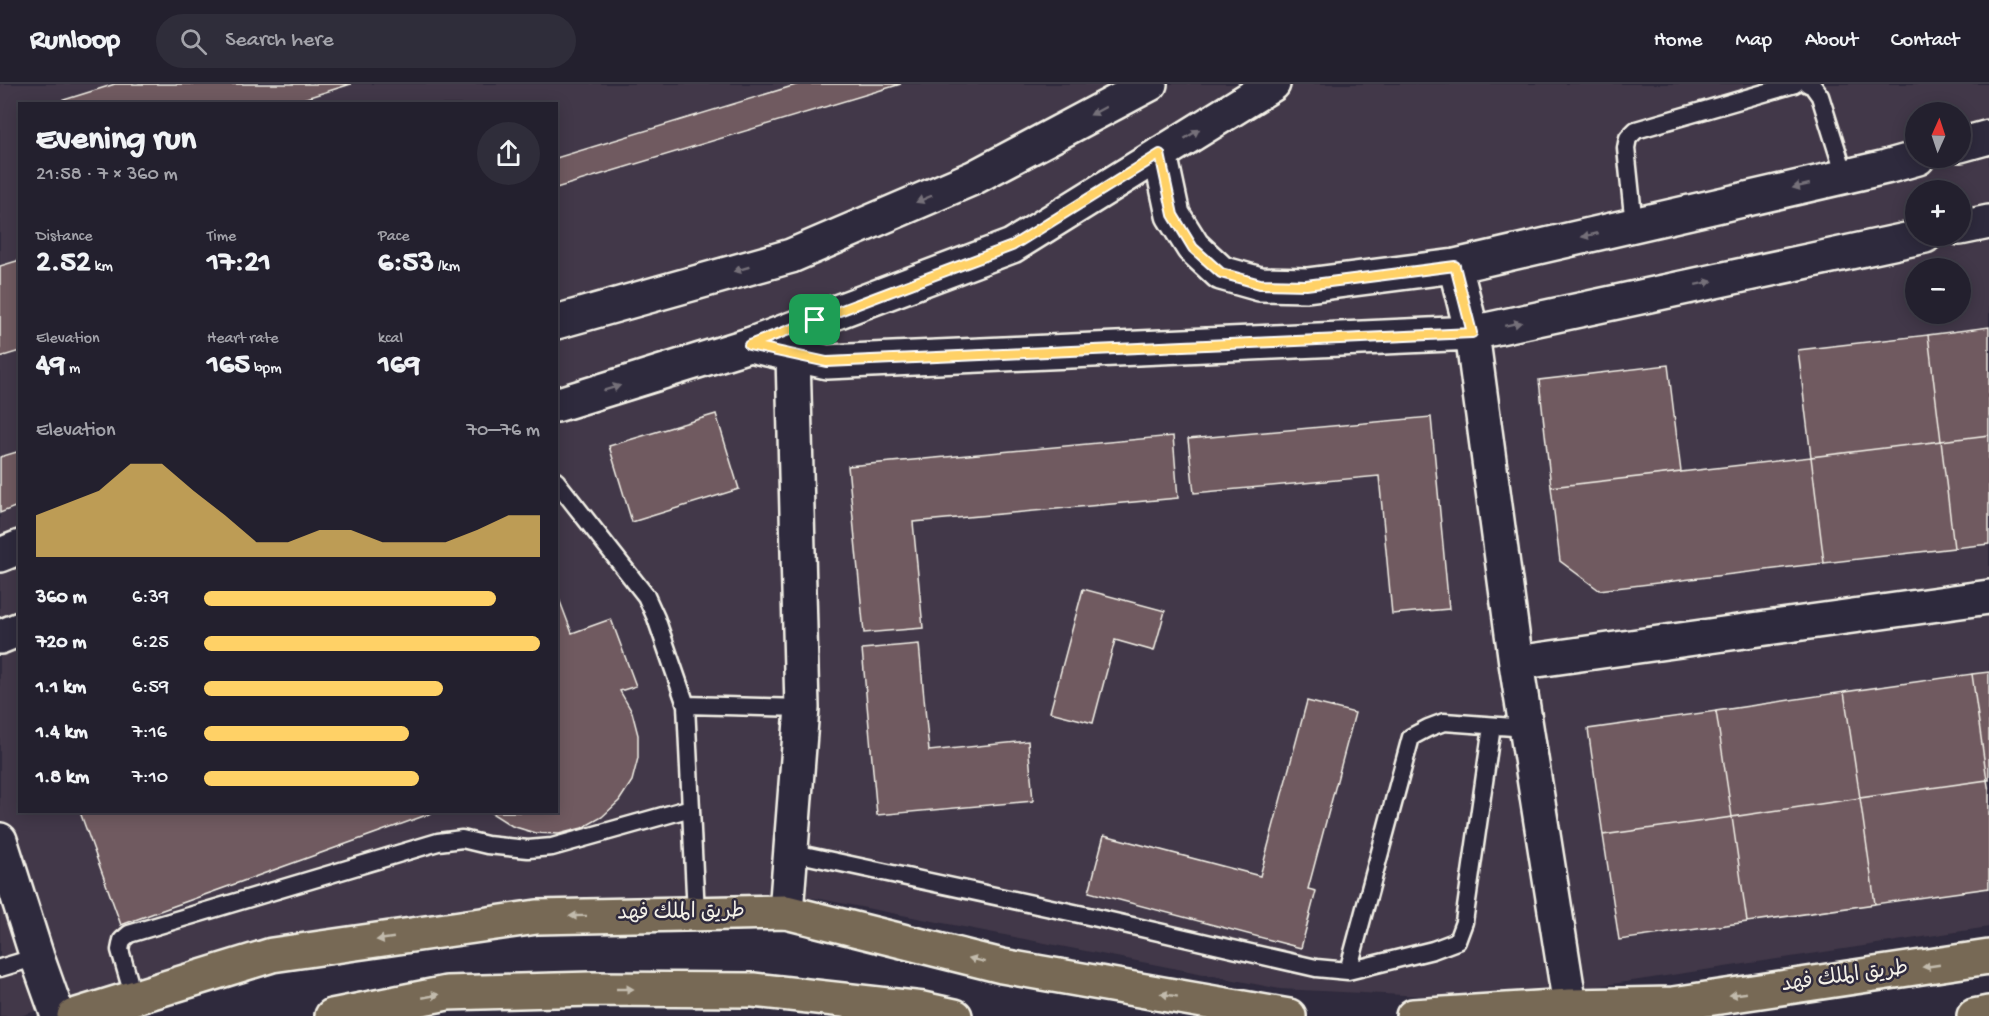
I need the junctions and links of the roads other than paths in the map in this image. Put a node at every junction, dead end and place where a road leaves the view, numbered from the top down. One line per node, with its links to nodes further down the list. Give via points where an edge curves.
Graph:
1 (1150, 84): 15 (street, one-way to 15, via 973,178 791,256)
2 (1273, 84): 7 (street, one-way to 2)
3 (1794, 84): 11 (lane, via 1636,130 1628,138 1626,148)
4 (1808, 84): 9 (lane, via 1821,96)
5 (1989, 137): 6 (street)
6 (1971, 142)
7 (1160, 154): 14 (street, via 1173,215 1193,248 1221,273 1260,284 1306,285); 17 (street, via 1012,246)
8 (1905, 161): 9 (street)
9 (1845, 176): 11 (street, one-way to 11)
10 (1989, 222): 12 (street)
11 (1634, 225): 14 (street, one-way to 14)
12 (1971, 226)
13 (1905, 240): 16 (street, one-way to 13)
14 (1455, 266): 16 (street)
15 (558, 321)
16 (1472, 333): 18 (street, via 827,362); 26 (street)
17 (749, 345): 18 (street); 19 (street, one-way to 17)
18 (793, 355): 28 (street)
19 (558, 404)
20 (558, 484): 27 (lane, via 646,596)
21 (18, 548): 22 (street)
22 (0, 555)
23 (1989, 597): 26 (street)
24 (18, 630): 25 (street)
25 (0, 637)
26 (1516, 663): 30 (street)
27 (686, 705): 28 (lane); 31 (lane)
28 (802, 708): 33 (street)
29 (1492, 726): 30 (lane); 39 (lane, via 1444,722 1411,737); 39 (lane, via 1464,922 1457,941)
30 (1527, 728): 41 (street)
31 (691, 808): 35 (lane); 40 (lane, via 552,847 528,849 462,839 438,842 129,934 122,940 120,950)
32 (0, 840): 36 (street)
33 (790, 852): 34 (street); 39 (lane, via 1316,968)
34 (786, 912): 35 (main road, طريق الملك فهد); 47 (main road, طريق الملك فهد, one-way to 34, via 1002,966)
35 (696, 914): 40 (main road, طريق الملك فهد, one-way to 40, via 537,917 272,955)
36 (37, 957): 38 (lane); 43 (street)
37 (1989, 957): 41 (main road, طريق الملك فهد, one-way to 41, via 1673,1004)
38 (0, 968)
39 (1348, 971)
40 (134, 998): 44 (main road, طريق الملك فهد)
41 (1570, 1006): 48 (main road, طريق الملك فهد)
42 (1989, 1013): 49 (main road)
43 (58, 1016)
44 (74, 1016)
45 (332, 1016): 46 (main road, one-way to 46, via 447,993 592,989 753,990)
46 (955, 1016)
47 (1289, 1016)
48 (1413, 1016)
49 (1974, 1016)

